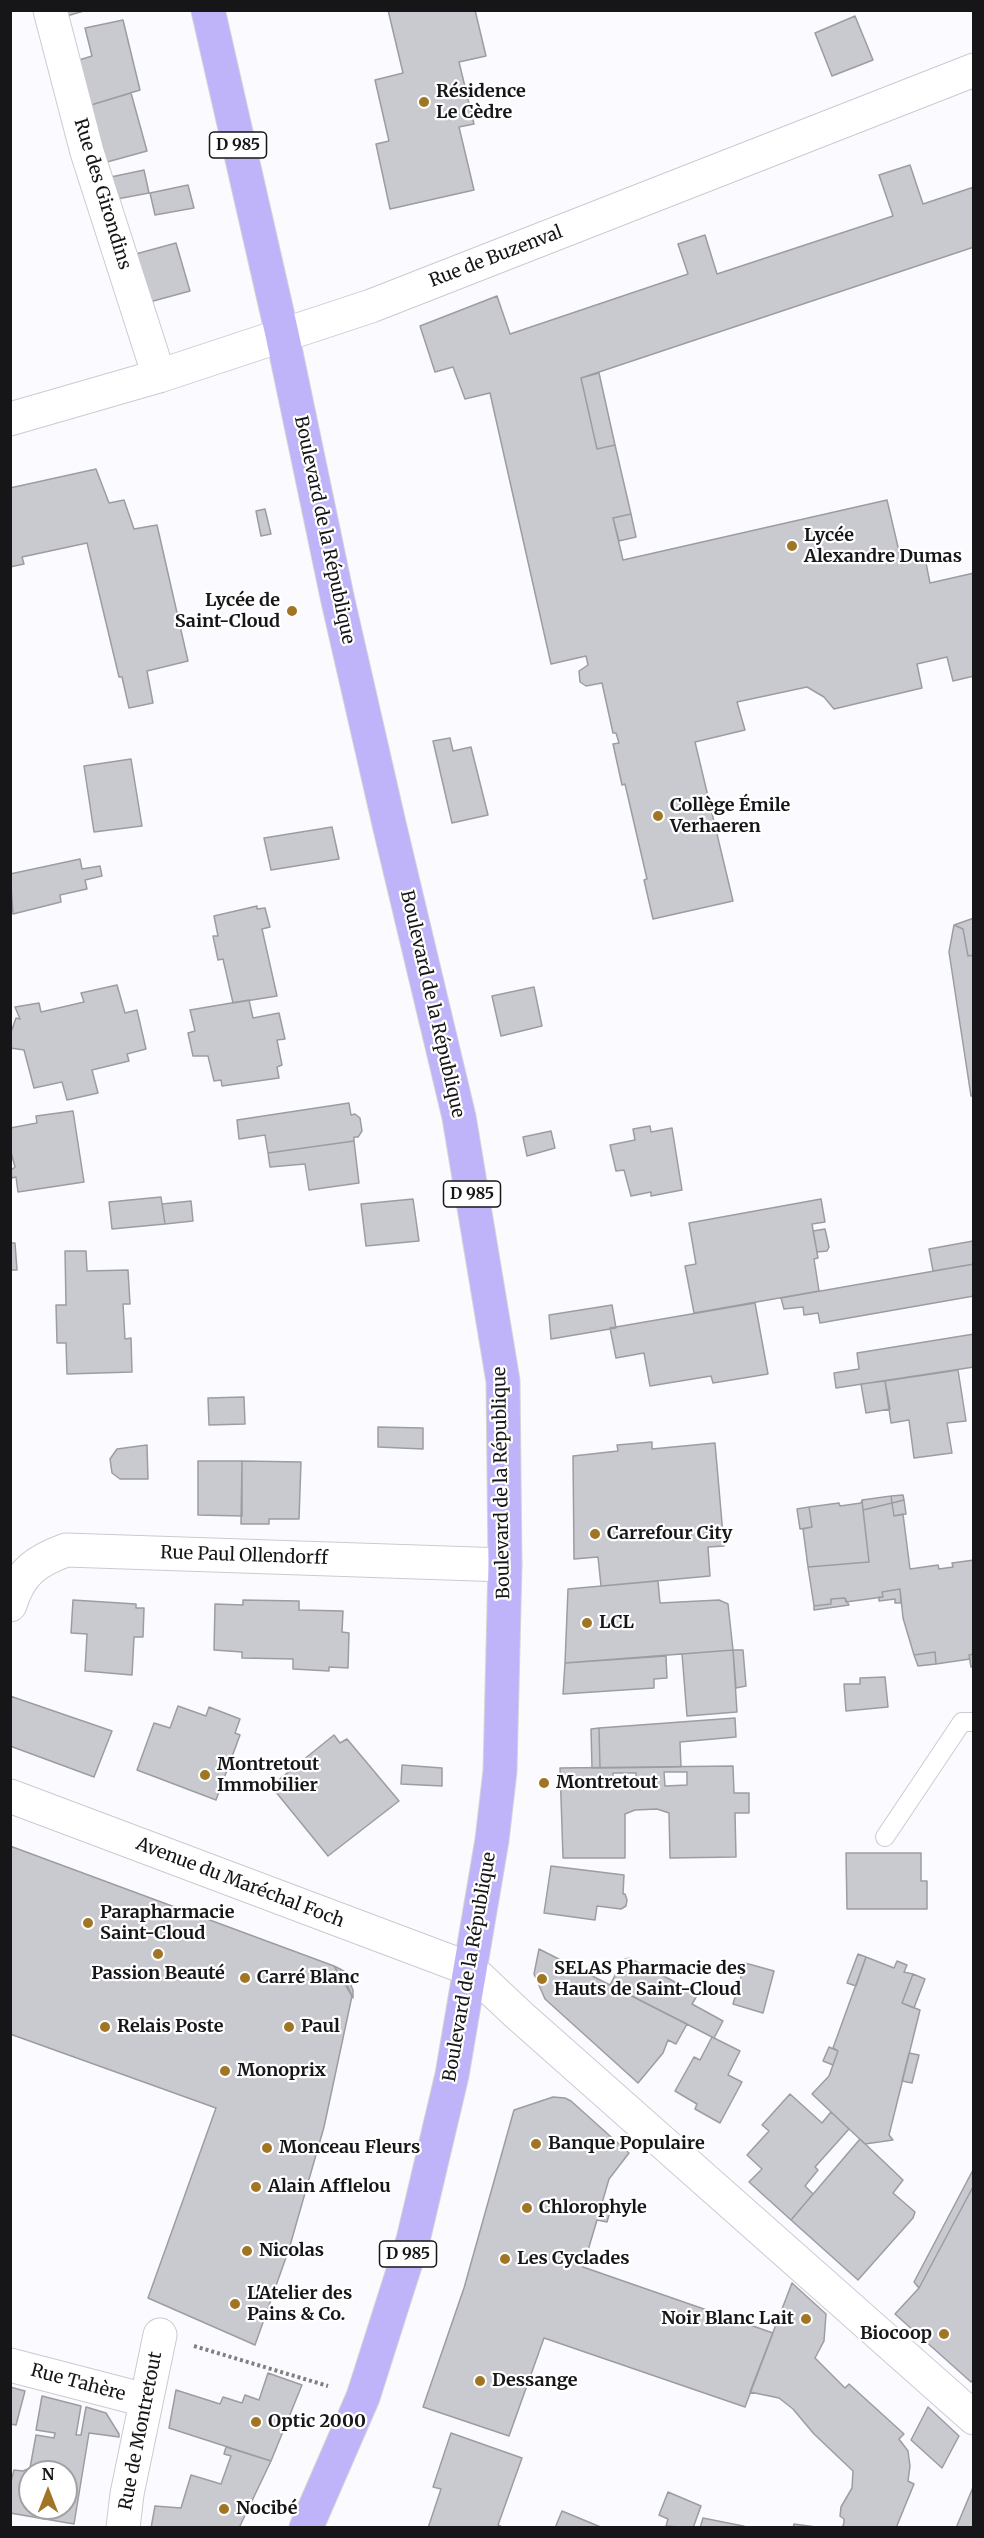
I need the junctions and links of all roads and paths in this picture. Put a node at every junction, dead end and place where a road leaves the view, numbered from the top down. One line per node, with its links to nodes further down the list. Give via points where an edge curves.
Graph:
1 (50, 10): 5 (street, Rue des Girondins, via 87,152)
2 (208, 10): 4 (main road, Boulevard de la République / D 985)
3 (974, 70): 4 (street, Rue de Buzenval, via 382,302)
4 (282, 334): 5 (street, Rue de Buzenval); 7 (main road, Boulevard de la République / D 985, via 359,692 459,1117 503,1381)
5 (159, 376): 6 (street, Rue de Buzenval)
6 (10, 419)
7 (505, 1565): 8 (street, Rue Paul Ollendorff, via 66,1550 42,1559 24,1574); 12 (main road, Boulevard de la République / D 985, via 500,1771)
8 (10, 1605)
9 (974, 1722): 11 (lane, via 962,1722)
10 (10, 1796): 12 (street, Avenue du Maréchal Foch)
11 (885, 1837)
12 (470, 1969): 16 (main road, Boulevard de la République / D 985, via 452,2075 413,2240); 18 (street)
13 (160, 2335): 17 (street, Rue de Montretout)
14 (192, 2346): 16 (path)
15 (10, 2365): 17 (street, Rue Tahère)
16 (363, 2397): 20 (main road, Boulevard de la République / D 985)
17 (145, 2400): 19 (street, Rue de Montretout)
18 (974, 2418)
19 (123, 2528)
20 (306, 2528)

